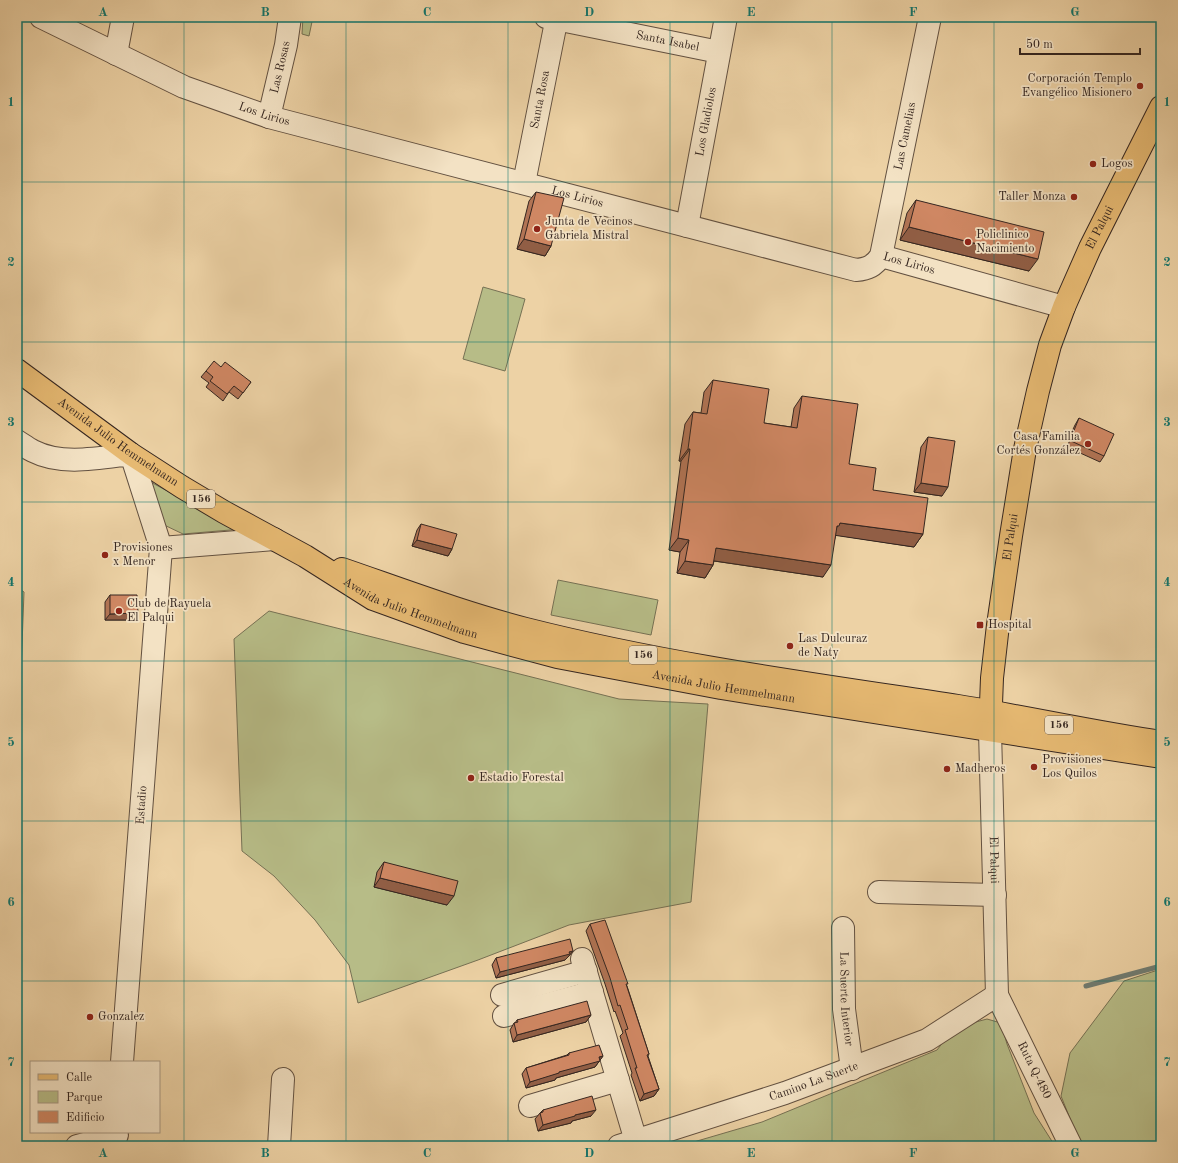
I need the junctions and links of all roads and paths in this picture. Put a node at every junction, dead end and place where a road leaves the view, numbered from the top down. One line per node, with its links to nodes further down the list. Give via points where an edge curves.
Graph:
1 (41, 17): 8 (street, Los Lirios)
2 (123, 17): 8 (street)
3 (290, 17): 10 (street, Las Rosas)
4 (726, 17): 7 (street, Los Gladiolos)
5 (930, 17): 13 (street, Las Camelias)
6 (553, 18): 7 (street, Santa Isabel); 11 (street, Santa Rosa)
7 (719, 52): 12 (street, Los Gladiolos)
8 (116, 54): 10 (street, Los Lirios, via 184,87)
9 (1161, 107): 14 (main road, El Palqui, via 1090,248)
10 (269, 117): 11 (street, Los Lirios)
11 (524, 183): 12 (street, Los Lirios)
12 (687, 226): 13 (street, Los Lirios, via 856,270 868,269)
13 (881, 256): 14 (street, Los Lirios)
14 (1064, 307): 20 (main road, El Palqui, via 1046,361 1025,449 998,625 992,678)
15 (17, 370): 17 (main road, Avenida Julio Hemmelmann / 156)
16 (17, 441): 17 (street, via 32,451 61,458 86,459)
17 (131, 454): 18 (main road, Avenida Julio Hemmelmann / 156, via 182,487); 19 (street, Estadio)
18 (274, 539): 19 (street); 20 (main road, Avenida Julio Hemmelmann / 156, via 305,556 440,603 524,628 614,650)
19 (161, 548): 30 (street, Estadio)
20 (991, 721): 21 (main road, Avenida Julio Hemmelmann / 156); 22 (main road, Avenida Julio Hemmelmann / 156); 24 (street, El Palqui)
21 (1161, 742)
22 (1161, 757)
23 (879, 892): 24 (street)
24 (995, 896): 28 (street, El Palqui)
25 (843, 928): 31 (street, La Suerte Interior, via 844,1009)
26 (592, 992): 27 (street, via 584,965); 29 (street); 33 (street)
27 (502, 995)
28 (997, 995): 31 (street, Camino La Suerte, via 927,1040); 39 (street, Ruta Q-480)
29 (504, 1016)
30 (122, 1061)
31 (852, 1069): 36 (street, Camino La Suerte)
32 (284, 1079): 38 (street)
33 (618, 1080): 34 (street); 36 (street)
34 (530, 1106)
35 (116, 1138): 37 (street)
36 (628, 1144)
37 (78, 1146)
38 (279, 1146)
39 (1071, 1146)

